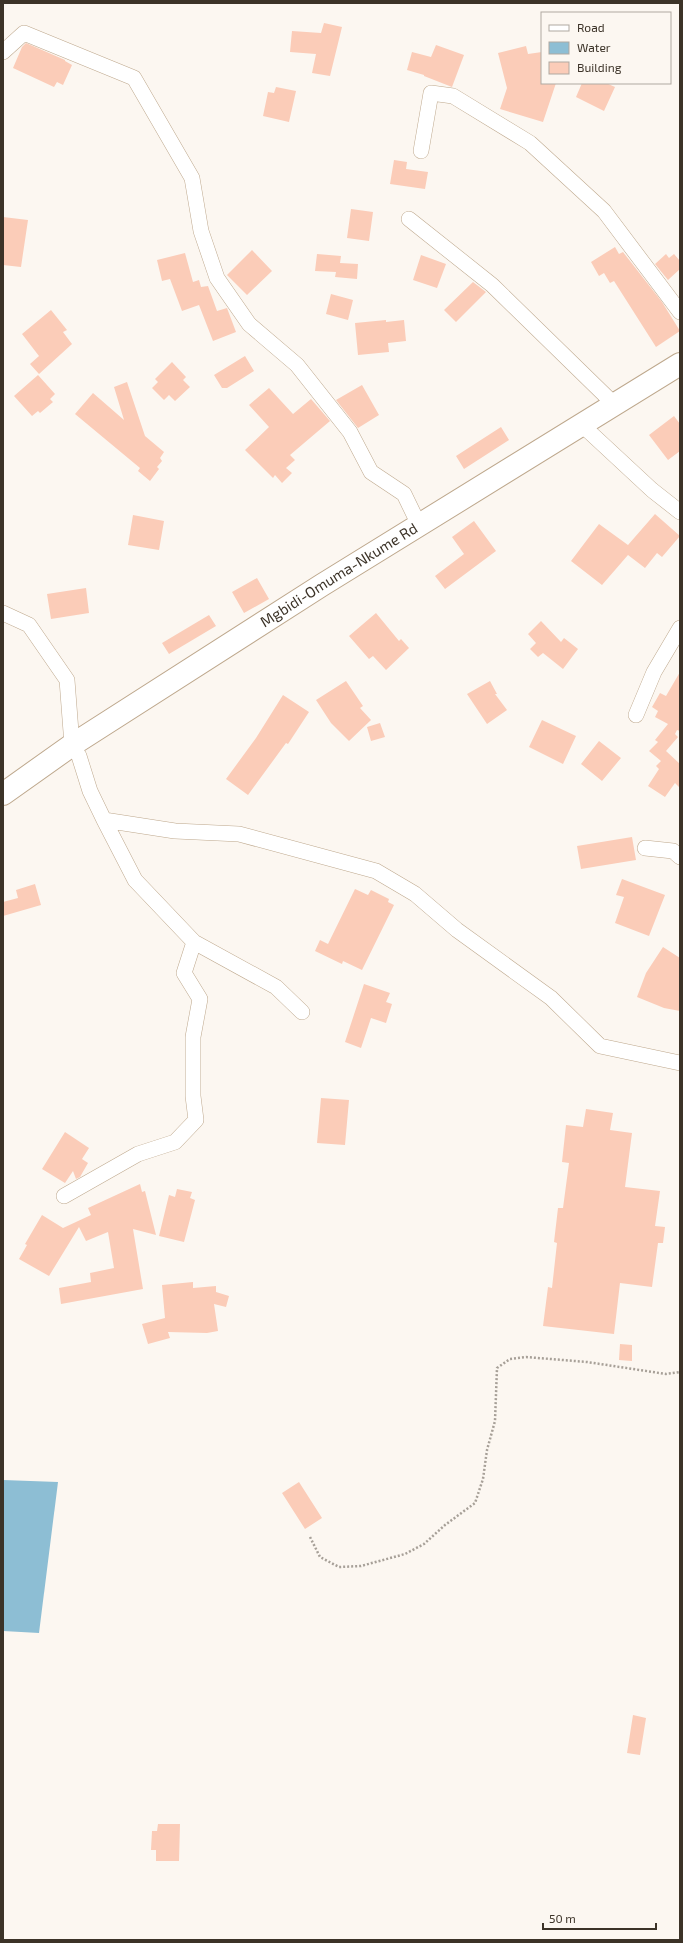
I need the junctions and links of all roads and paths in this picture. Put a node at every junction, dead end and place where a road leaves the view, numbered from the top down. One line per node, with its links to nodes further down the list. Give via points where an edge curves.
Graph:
1 (3, 52): 9 (street, via 24,33 134,78 192,178 201,232 217,278 249,324 297,365 350,432 371,472 404,494)
2 (421, 150): 4 (street, via 431,93 453,96 530,143 604,211)
3 (409, 219): 6 (street, via 492,285)
4 (680, 312)
5 (680, 364): 6 (street, Mgbidi-Omuma-Nkume Rd)
6 (615, 405): 7 (street, Mgbidi-Omuma-Nkume Rd)
7 (582, 425): 8 (street, via 652,490); 9 (street, Mgbidi-Omuma-Nkume Rd)
8 (680, 512)
9 (419, 525): 13 (street, Mgbidi-Omuma-Nkume Rd)
10 (3, 613): 13 (street, via 29,625 67,680)
11 (680, 628): 12 (street, via 654,672)
12 (636, 715)
13 (72, 745): 14 (street, Mgbidi-Omuma-Nkume Rd); 15 (street, via 79,756 90,791)
14 (3, 794)
15 (104, 820): 18 (street, via 135,880); 20 (street, via 175,831 239,834 376,871 415,894 457,930 550,998 600,1046)
16 (645, 848): 17 (street, via 673,851)
17 (680, 857)
18 (194, 942): 19 (street, via 276,987); 21 (street, via 184,973 200,999 193,1037 193,1096 196,1120 175,1142 138,1154)
19 (302, 1012)
20 (680, 1063)
21 (64, 1196)
22 (680, 1372): 23 (path, via 666,1374 556,1359 510,1359 497,1368 495,1421 483,1479 475,1503 445,1524 424,1544 405,1554 361,1566 339,1567 320,1557)
23 (310, 1536)

